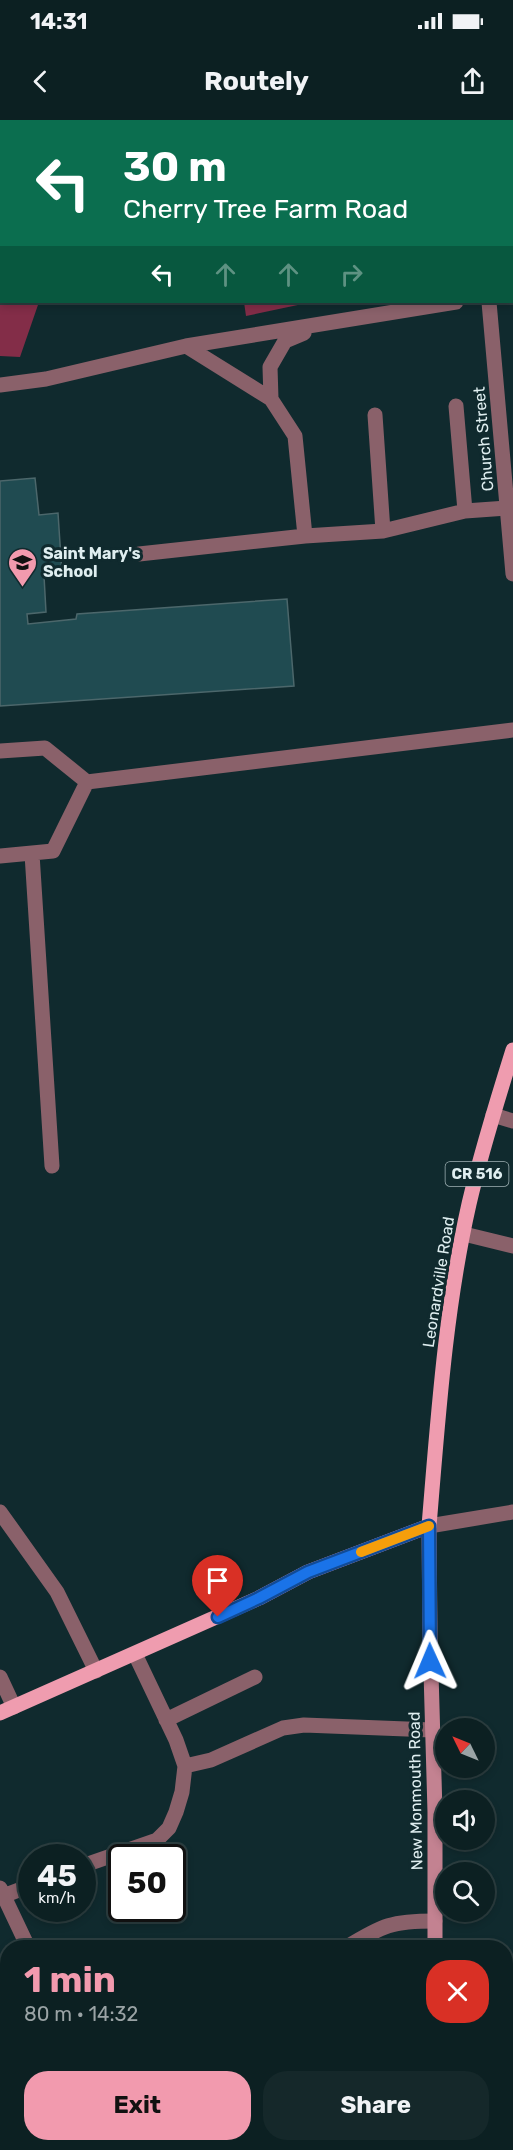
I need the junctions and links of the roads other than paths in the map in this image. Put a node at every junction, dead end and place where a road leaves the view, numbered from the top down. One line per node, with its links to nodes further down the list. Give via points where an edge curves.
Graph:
1 (450, 303): 3 (street)
2 (489, 303): 9 (street, Church Street)
3 (323, 325): 4 (street); 6 (street, via 285,342 270,367)
4 (186, 346): 5 (street, via 46,380); 6 (street)
5 (0, 385)
6 (271, 399): 13 (street, via 295,436)
7 (456, 406): 11 (street)
8 (375, 415): 12 (street)
9 (508, 453): 10 (street, Church Street)
10 (507, 508): 11 (street); 15 (street, Church Street)
11 (465, 511): 12 (street)
12 (383, 531): 13 (street)
13 (305, 536): 14 (street)
14 (139, 554)
15 (513, 574)
16 (513, 730): 18 (street)
17 (0, 751): 18 (street, via 45,748)
18 (87, 782): 19 (street, via 53,851)
19 (33, 854): 20 (street); 24 (street)
20 (0, 856)
21 (513, 1050): 22 (main road, Leonardville Road / CR 516)
22 (493, 1115): 23 (street); 25 (main road, Leonardville Road / CR 516)
23 (513, 1121)
24 (52, 1166)
25 (464, 1234): 26 (street); 29 (main road, Leonardville Road / CR 516, via 439,1401)
26 (513, 1246)
27 (0, 1512): 31 (street, via 57,1592)
28 (513, 1512): 29 (street)
29 (429, 1526): 30 (main road, via 308,1572); 36 (main road, New Monmouth Road)
30 (135, 1654): 31 (main road); 35 (street)
31 (96, 1671): 34 (main road)
32 (0, 1677): 34 (street)
33 (255, 1677): 35 (street)
34 (7, 1710)
35 (166, 1720): 37 (street)
36 (432, 1730): 37 (street, via 304,1725 283,1728 211,1760); 39 (main road, New Monmouth Road)
37 (185, 1766): 38 (street, via 182,1792 169,1828 157,1840)
38 (96, 1861)
39 (435, 1862)
40 (18, 1888): 41 (street)
41 (2, 1892): 44 (street)
42 (435, 1921): 45 (street, via 394,1922)
43 (435, 1922): 46 (main road, New Monmouth Road)
44 (25, 1940)
45 (358, 1940)
46 (435, 1940)

